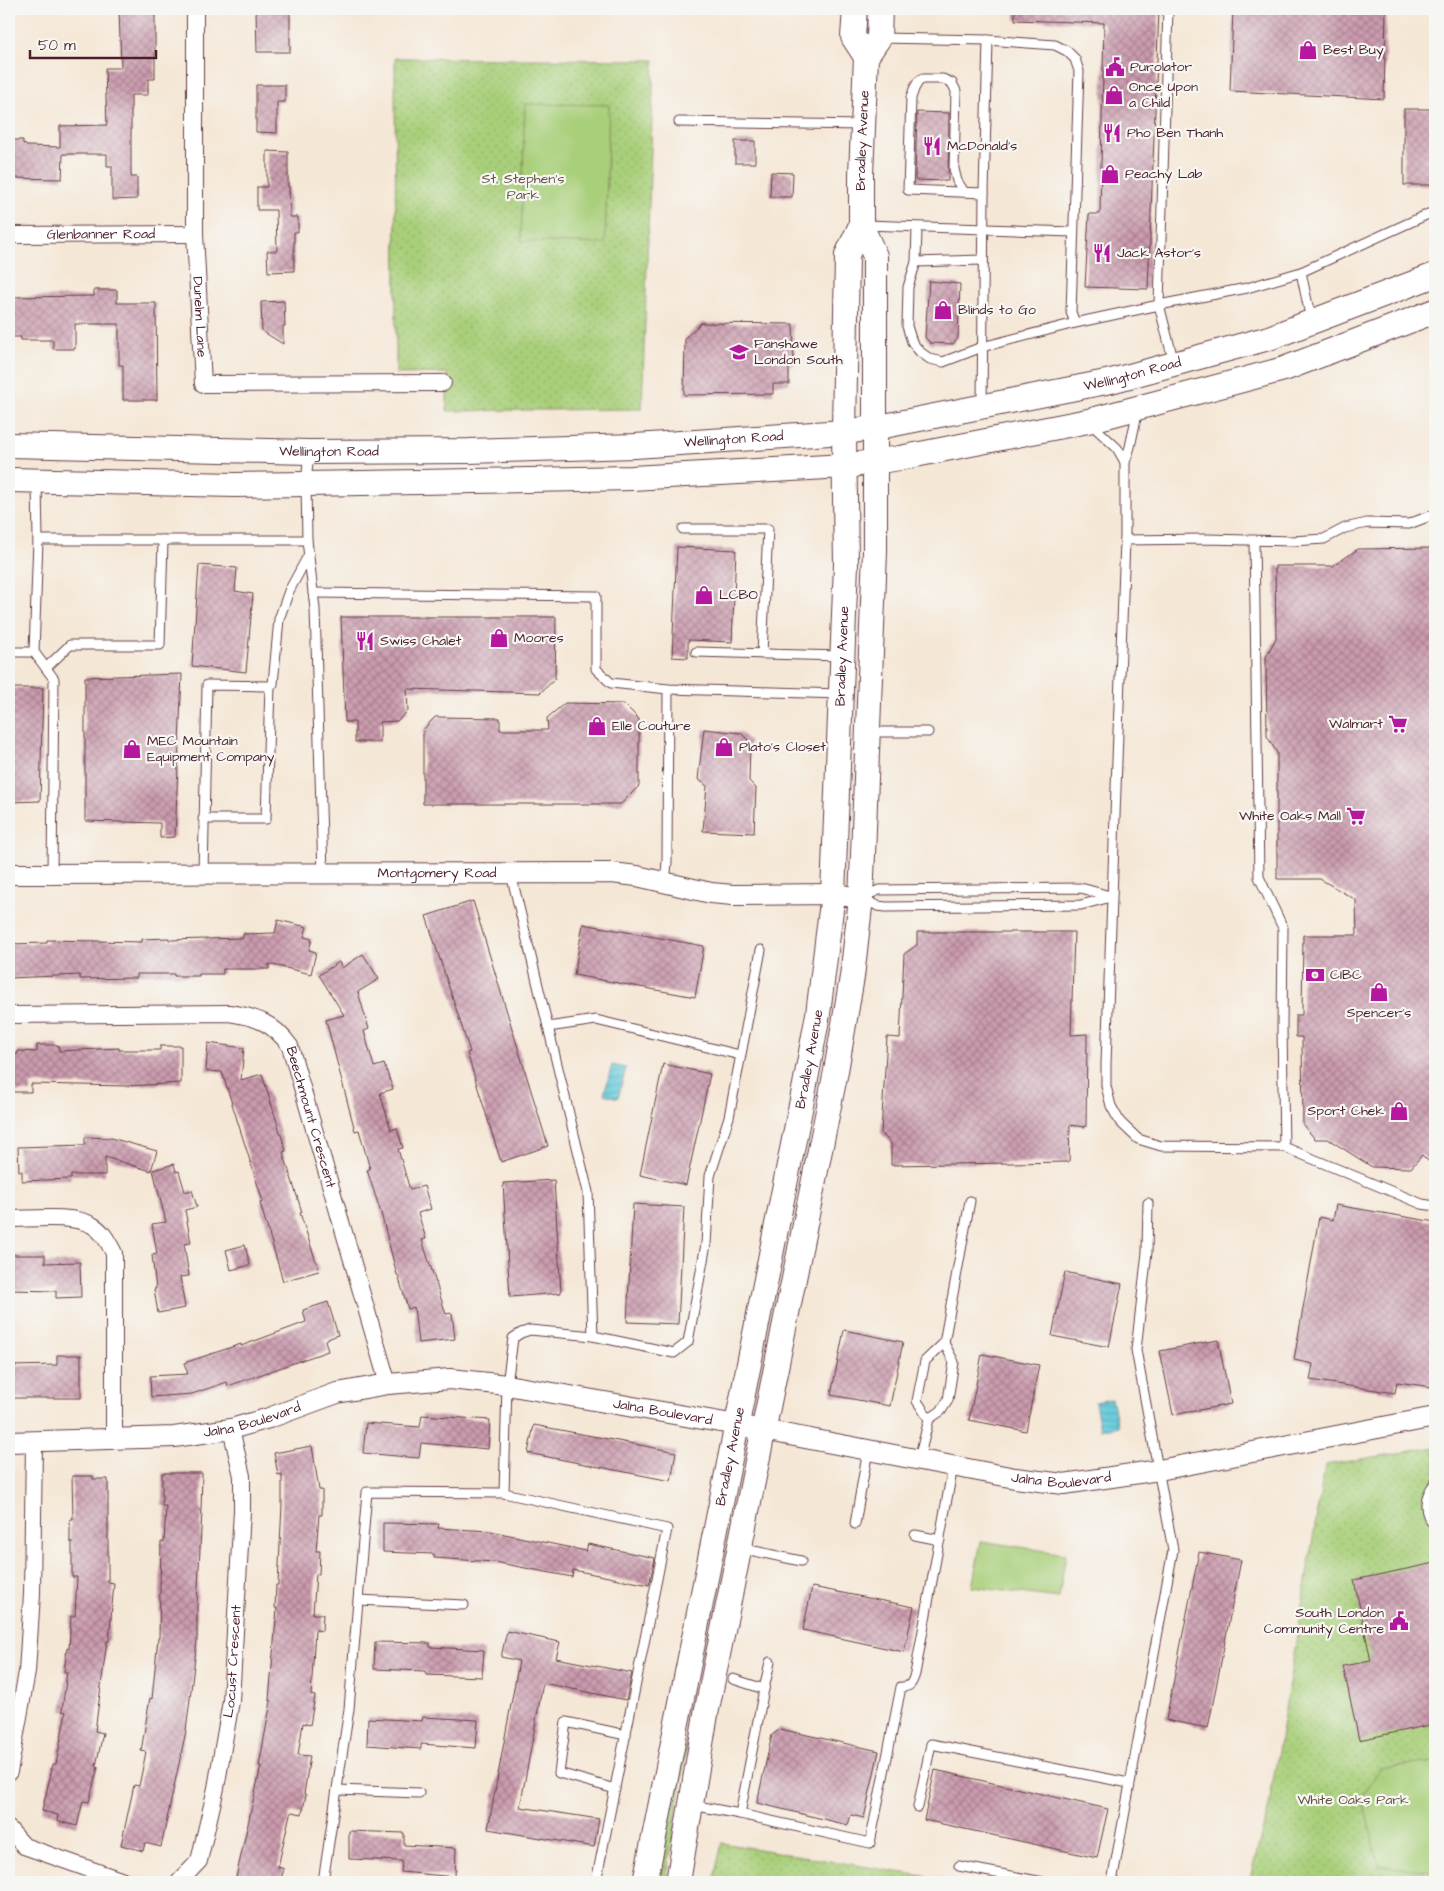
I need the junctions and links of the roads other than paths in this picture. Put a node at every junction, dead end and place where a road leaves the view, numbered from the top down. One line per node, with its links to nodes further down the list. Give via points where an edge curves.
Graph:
1 (195, 9): 16 (street, Dunelm Lane)
2 (855, 9): 6 (main road, via 853,37)
3 (880, 9): 6 (main road, Bradley Avenue)
4 (1168, 9): 22 (lane)
5 (988, 40): 6 (lane); 10 (lane); 15 (lane, via 1055,45 1075,59 1079,71)
6 (872, 47): 8 (main road, Bradley Avenue)
7 (679, 122): 8 (lane)
8 (863, 125): 12 (main road, Bradley Avenue)
9 (964, 192): 9 (lane, via 954,169 956,91 952,83 943,79 922,79 911,98 908,190); 10 (lane)
10 (984, 193): 14 (lane)
11 (1435, 211): 20 (lane)
12 (861, 225): 13 (lane); 32 (main road, Bradley Avenue, via 875,256); 33 (main road, Bradley Avenue, via 847,255)
13 (917, 228): 14 (lane); 19 (lane)
14 (983, 228): 15 (lane); 18 (lane)
15 (1073, 232): 25 (lane, via 1071,312)
16 (195, 234): 17 (street, Glenbanner Road); 28 (street, Dunelm Lane, via 203,384)
17 (9, 235)
18 (982, 260): 19 (lane); 26 (lane)
19 (916, 262): 26 (lane, via 907,302 907,326 912,342 930,359 942,362)
20 (1301, 272): 22 (lane, via 1247,288); 24 (lane)
21 (1435, 275): 24 (main road, Wellington Road)
22 (1159, 304): 25 (lane); 27 (lane)
23 (1435, 311): 30 (main road, via 1284,369)
24 (1311, 322): 27 (main road, Wellington Road, via 1269,338)
25 (1075, 323): 26 (lane)
26 (982, 347): 29 (lane)
27 (1174, 364): 29 (main road, Wellington Road)
28 (444, 383)
29 (982, 407): 32 (main road, Wellington Road)
30 (1138, 408): 31 (main road); 37 (lane)
31 (1088, 421): 36 (main road); 37 (lane, via 1117,448)
32 (874, 428): 33 (main road, Wellington Road); 36 (main road, Bradley Avenue)
33 (844, 432): 35 (main road, Wellington Road, via 635,446); 38 (main road, Bradley Avenue)
34 (9, 446): 35 (main road, Wellington Road)
35 (309, 452): 41 (lane)
36 (875, 462): 38 (main road); 60 (main road, Bradley Avenue, via 874,609)
37 (1125, 462): 47 (lane)
38 (845, 466): 41 (main road, via 641,478); 55 (main road, Bradley Avenue)
39 (9, 480): 40 (main road)
40 (37, 480): 41 (main road); 44 (lane)
41 (306, 484): 46 (lane)
42 (1435, 514): 48 (lane, via 1410,524 1367,523 1345,528 1324,539)
43 (683, 529): 54 (lane, via 768,529)
44 (38, 540): 45 (lane); 52 (lane)
45 (164, 540): 46 (lane); 56 (lane, via 160,645 70,645)
46 (307, 540): 49 (lane)
47 (1125, 540): 48 (lane); 70 (lane)
48 (1254, 540): 76 (lane, via 1259,876 1283,928)
49 (308, 554): 50 (lane); 57 (lane, via 279,619 275,680)
50 (313, 593): 58 (lane, via 596,596 596,669 610,683); 66 (lane)
51 (9, 652): 52 (lane)
52 (34, 652): 56 (lane)
53 (696, 652): 54 (lane)
54 (762, 654): 55 (lane)
55 (843, 656): 59 (main road, Bradley Avenue)
56 (46, 668): 64 (lane, via 54,679)
57 (270, 686): 62 (lane, via 266,819); 62 (lane, via 208,685)
58 (668, 689): 59 (lane); 68 (lane)
59 (842, 694): 69 (main road, Bradley Avenue)
60 (867, 732): 61 (lane); 71 (main road, Bradley Avenue)
61 (928, 732)
62 (203, 819): 65 (lane)
63 (9, 874): 64 (street, Montgomery Road)
64 (52, 874): 65 (street, Montgomery Road)
65 (203, 874): 66 (street, Montgomery Road)
66 (323, 874): 67 (street, Montgomery Road)
67 (511, 874): 68 (street, Montgomery Road, via 612,873); 74 (lane)
68 (665, 883): 69 (street, Montgomery Road, via 733,895)
69 (833, 894): 71 (street, Montgomery Road); 87 (main road, Bradley Avenue, via 818,1014)
70 (1111, 897): 71 (lane, via 1081,904 886,907); 71 (lane, via 1081,888 879,890); 76 (lane, via 1106,1086 1111,1106 1120,1122 1138,1139 1161,1146)
71 (861, 898): 89 (main road, Bradley Avenue, via 842,1042)
72 (760, 950): 75 (lane)
73 (9, 1015): 83 (street, Beechmount Crescent, via 229,1013 264,1021 280,1033 290,1046)
74 (548, 1027): 75 (lane, via 596,1020); 81 (lane, via 588,1192)
75 (740, 1055): 81 (lane, via 729,1117 710,1176 706,1244 688,1342 674,1353)
76 (1284, 1147): 79 (lane, via 1422,1204)
77 (970, 1201): 82 (lane)
78 (1148, 1202): 96 (lane, via 1147,1252 1136,1350)
79 (1435, 1206)
80 (9, 1219): 90 (street, via 79,1221 92,1225 105,1236 114,1253)
81 (593, 1336): 84 (lane, via 530,1330 521,1333 513,1338)
82 (944, 1343): 85 (lane, via 954,1362 948,1400); 85 (lane, via 925,1361 917,1401)
83 (388, 1384): 84 (street, Jalna Boulevard, via 450,1379); 88 (street, Jalna Boulevard, via 337,1393)
84 (507, 1384): 87 (street, Jalna Boulevard); 98 (lane)
85 (930, 1419): 94 (lane)
86 (1435, 1421): 96 (street, Jalna Boulevard)
87 (737, 1425): 89 (street, Jalna Boulevard); 125 (main road, Bradley Avenue)
88 (231, 1430): 90 (street, Jalna Boulevard, via 174,1437); 122 (street, Locust Crescent, via 242,1476 231,1701 199,1861)
89 (764, 1430): 93 (street, Jalna Boulevard); 103 (main road, Bradley Avenue)
90 (114, 1439): 92 (street, Jalna Boulevard)
91 (9, 1442): 92 (street, Jalna Boulevard)
92 (34, 1442): 111 (street, via 32,1594 27,1672)
93 (868, 1449): 94 (street, Jalna Boulevard); 99 (lane)
94 (919, 1459): 95 (street, Jalna Boulevard)
95 (953, 1466): 96 (street, Jalna Boulevard, via 1064,1484); 102 (lane)
96 (1159, 1470): 112 (lane, via 1173,1550)
97 (1435, 1483): 100 (lane, via 1426,1498 1428,1516)
98 (504, 1493): 105 (lane, via 367,1492); 110 (lane, via 667,1529)
99 (855, 1524)
100 (1435, 1526)
101 (915, 1535): 102 (lane)
102 (940, 1540): 118 (lane, via 915,1674 912,1684 901,1687 870,1843)
103 (740, 1548): 104 (lane); 116 (main road, Bradley Avenue)
104 (801, 1561)
105 (358, 1600): 106 (lane); 114 (lane, via 349,1709)
106 (464, 1605)
107 (770, 1662): 109 (lane)
108 (733, 1679): 109 (lane)
109 (764, 1689): 118 (lane)
110 (626, 1735): 113 (lane); 113 (lane, via 566,1722 559,1773)
111 (9, 1772)
112 (1129, 1783): 117 (lane, via 931,1744); 128 (lane)
113 (615, 1789): 124 (lane)
114 (337, 1790): 115 (lane); 123 (lane)
115 (419, 1793)
116 (690, 1805): 118 (lane); 126 (main road, Bradley Avenue)
117 (918, 1807)
118 (740, 1814)
119 (9, 1829): 121 (street, via 24,1846)
120 (959, 1866): 127 (lane)
121 (126, 1882)
122 (179, 1882)
123 (323, 1882)
124 (596, 1882)
125 (645, 1882)
126 (678, 1882)
127 (1043, 1882)
128 (1112, 1882)

